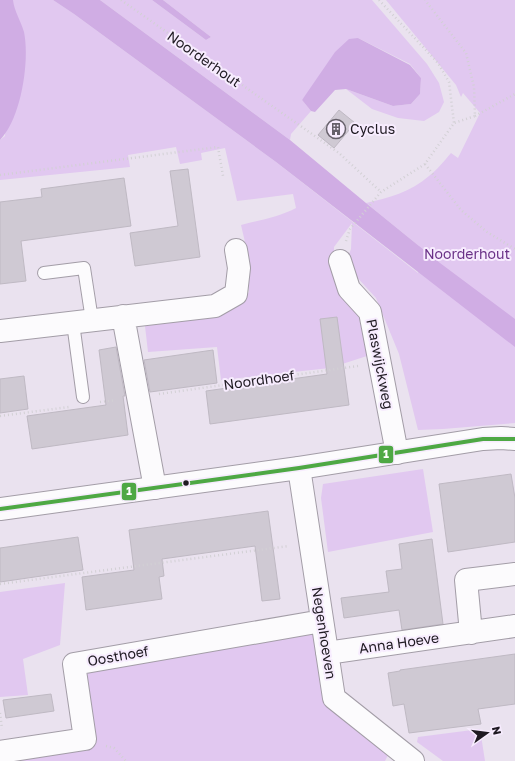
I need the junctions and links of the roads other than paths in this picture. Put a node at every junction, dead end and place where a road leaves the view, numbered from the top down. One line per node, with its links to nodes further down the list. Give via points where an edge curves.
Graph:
1 (236, 250): 4 (street, via 236,294 215,306)
2 (340, 261): 9 (street, Plaswijckweg, via 349,289 370,312)
3 (44, 274): 5 (lane, via 84,268)
4 (123, 316): 5 (street); 11 (street)
5 (83, 321): 6 (street); 7 (lane)
6 (0, 331)
7 (83, 397)
8 (515, 439): 9 (street, via 483,439)
9 (397, 453): 10 (street)
10 (299, 468): 11 (street); 14 (street, Negenhoeven)
11 (155, 488): 12 (street)
12 (0, 509)
13 (515, 574): 16 (street, via 466,580)
14 (322, 622): 17 (street, Negenhoeven); 18 (street, Oosthoef, via 74,664 85,739)
15 (515, 626): 16 (street, Anna Hoeve)
16 (471, 633): 17 (street, Anna Hoeve)
17 (327, 653): 19 (street, Negenhoeven, via 334,698)
18 (0, 752)
19 (413, 761)

